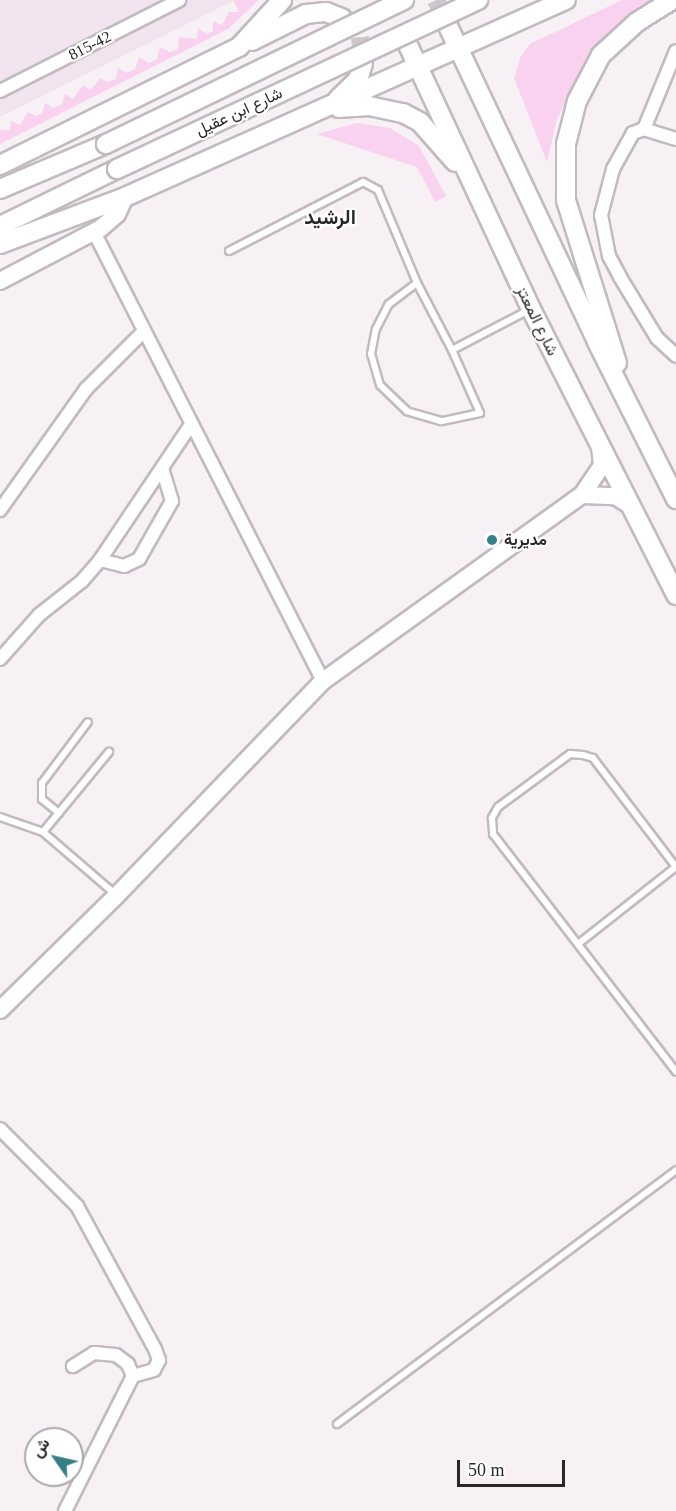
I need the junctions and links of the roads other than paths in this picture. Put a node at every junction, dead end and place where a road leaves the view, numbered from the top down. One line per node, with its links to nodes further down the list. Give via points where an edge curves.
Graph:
1 (180, 0): 15 (street, 815-42)
2 (282, 0): 10 (main road)
3 (404, 0): 21 (main road, شارع ابن عقيل, bridge, via 106,144)
4 (478, 0): 23 (main road, شارع ابن عقيل, bridge)
5 (566, 0): 11 (main road)
6 (672, 0): 33 (main road, via 601,55 577,101 566,144 566,200)
7 (342, 18): 10 (main road, via 326,12 306,14)
8 (447, 24): 11 (main road)
9 (407, 43): 14 (main road, شارع المعتز)
10 (239, 47): 19 (main road)
11 (459, 49): 14 (main road); 33 (main road)
12 (676, 51): 17 (street)
13 (363, 64): 16 (main road, via 358,80)
14 (418, 68): 16 (main road); 20 (main road, شارع المعتز)
15 (0, 91)
16 (325, 109): 20 (main road, via 369,106 403,113 420,122); 22 (main road)
17 (644, 129): 18 (street); 32 (street, via 633,133 613,169 603,197 602,232 620,277 657,338)
18 (676, 139)
19 (0, 165)
20 (470, 179): 29 (main road, شارع المعتز)
21 (0, 189)
22 (125, 197): 24 (street, via 117,214); 25 (main road)
23 (0, 226)
24 (94, 232): 27 (street); 30 (street)
25 (0, 244)
26 (229, 251): 28 (lane, via 363,182 378,190)
27 (0, 281)
28 (417, 283): 31 (lane); 31 (lane, via 389,304 376,329 370,354 380,385 407,411 441,421 480,413)
29 (531, 309): 31 (lane); 35 (main road, شارع المعتز)
30 (144, 331): 34 (street); 40 (street, via 86,389)
31 (452, 350)
32 (676, 356)
33 (637, 422): 38 (main road)
34 (190, 426): 36 (street); 44 (street)
35 (600, 445): 37 (street, via 602,465); 39 (main road, شارع المعتز)
36 (162, 469): 41 (street); 41 (street, via 172,501 140,559 123,566)
37 (582, 495): 39 (street, via 615,496); 44 (street)
38 (676, 499)
39 (631, 506): 42 (main road, شارع المعتز)
40 (0, 510)
41 (100, 560): 43 (street, via 82,581 39,615)
42 (676, 595)
43 (0, 659)
44 (323, 681): 51 (street)
45 (88, 722): 47 (lane, via 40,790)
46 (109, 752): 47 (lane)
47 (59, 813): 49 (lane)
48 (0, 817): 49 (lane)
49 (43, 832): 51 (lane)
50 (676, 867): 52 (lane); 52 (lane, via 593,758 570,754 498,807 492,818 494,834)
51 (117, 895): 53 (street)
52 (578, 944): 54 (lane)
53 (0, 1010)
54 (676, 1072)
55 (0, 1129): 58 (street, via 77,1206 155,1348 159,1360 154,1370)
56 (676, 1170): 59 (lane)
57 (73, 1366): 58 (street, via 94,1353 116,1355 128,1364)
58 (133, 1376): 60 (street)
59 (337, 1424)
60 (65, 1511)

